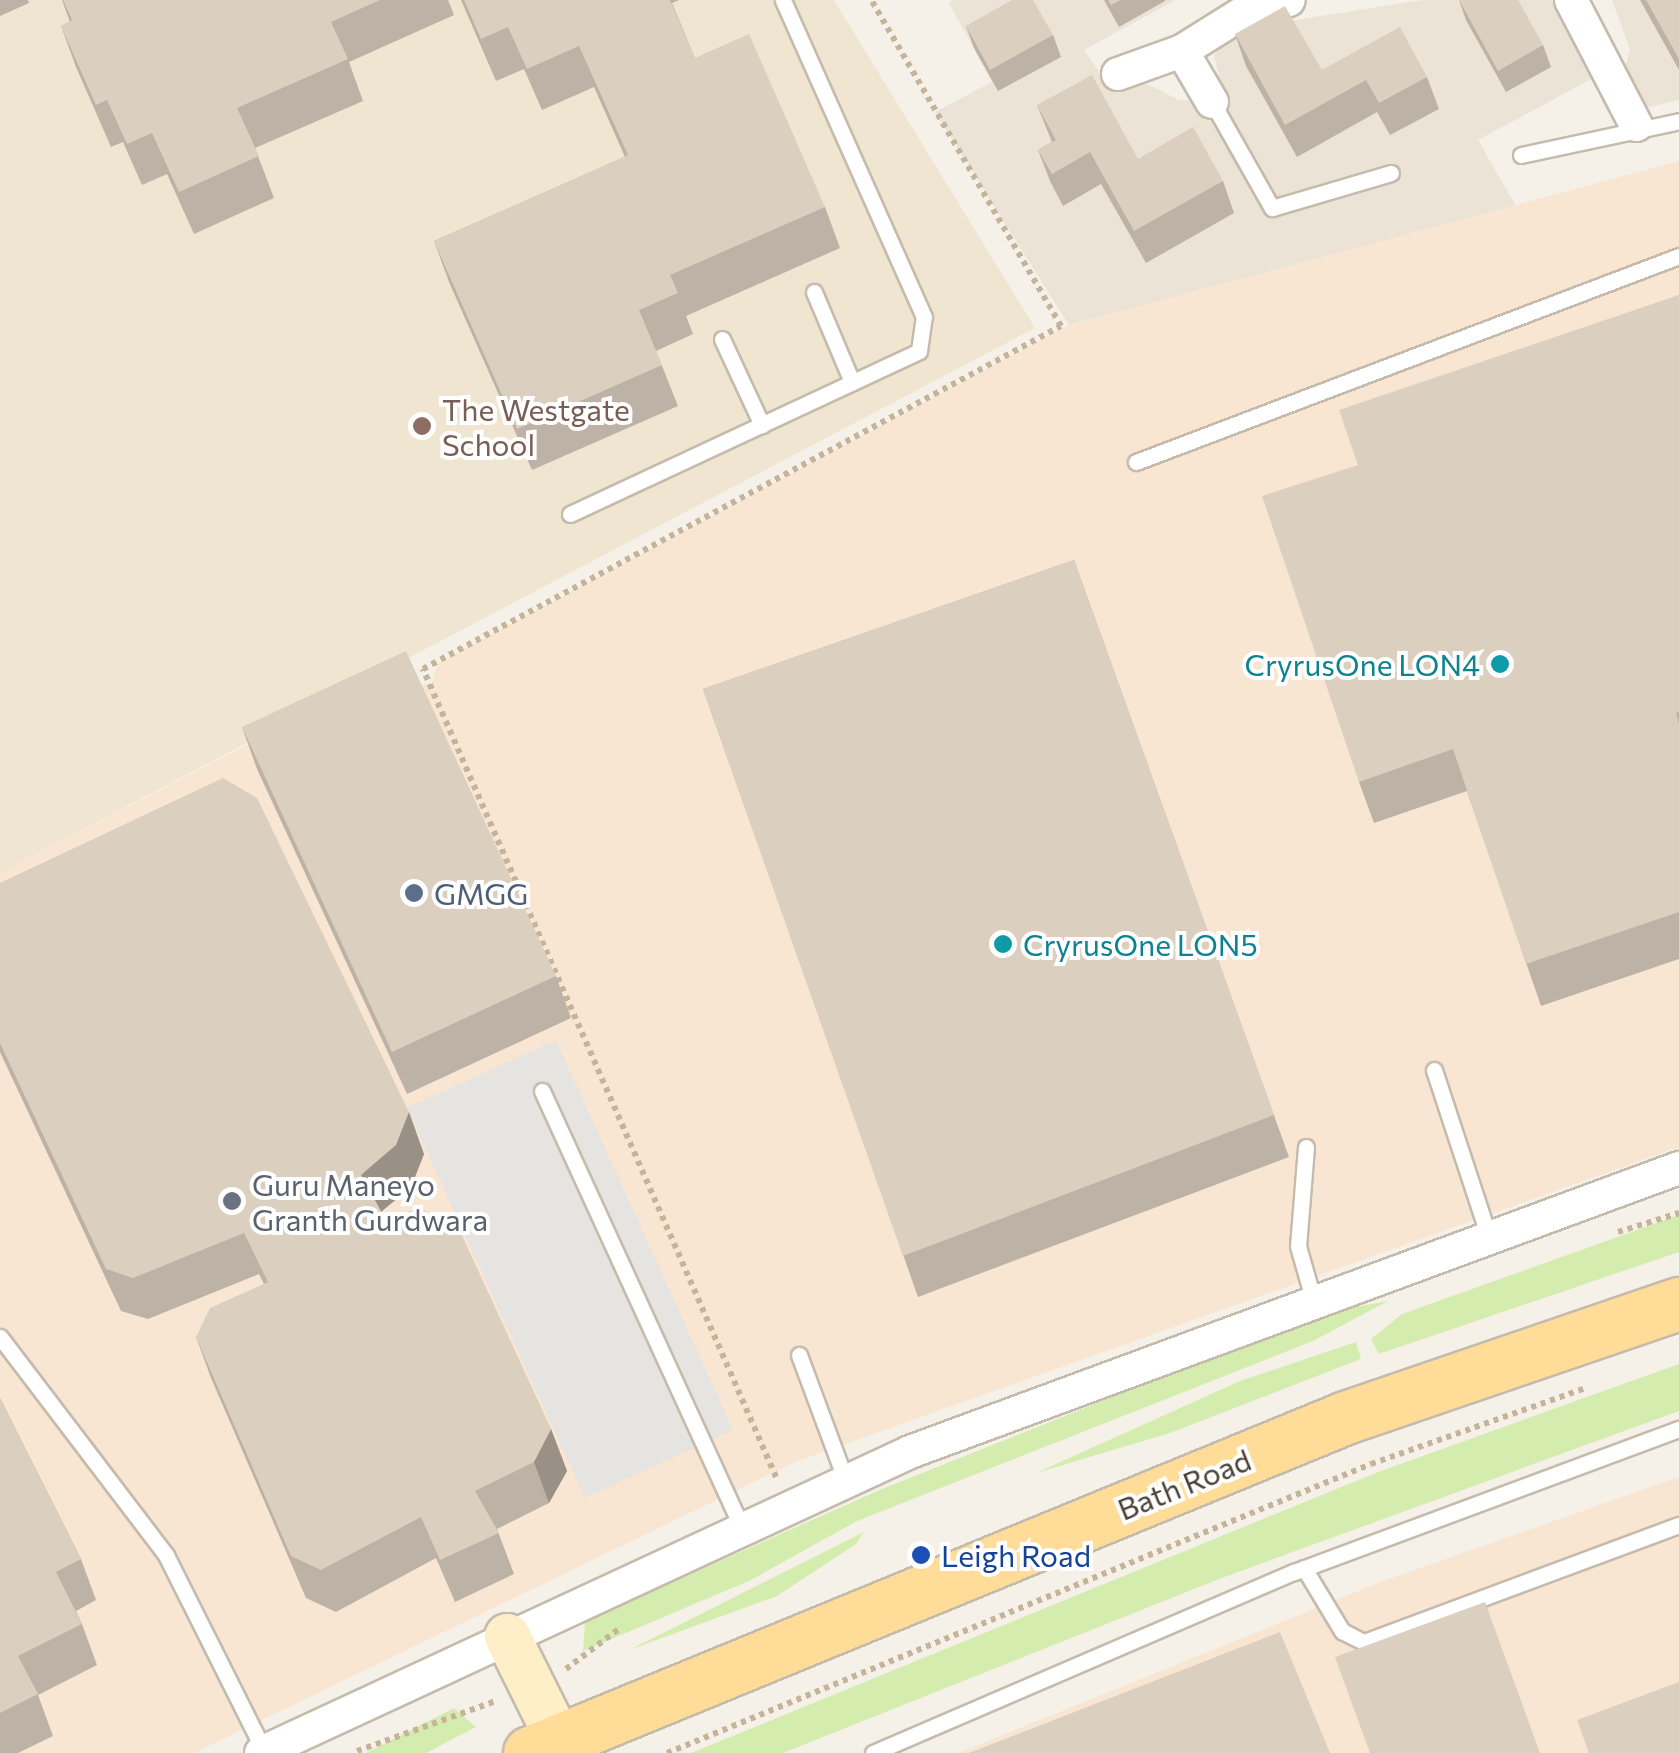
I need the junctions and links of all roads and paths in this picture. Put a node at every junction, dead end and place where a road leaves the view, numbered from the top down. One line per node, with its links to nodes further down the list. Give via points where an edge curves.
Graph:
1 (783, 0): 16 (lane, via 924,317 919,352)
2 (871, 0): 34 (path, via 1061,326 423,669)
3 (1289, 0): 5 (street)
4 (1571, 0): 10 (street)
5 (1243, 5): 6 (street)
6 (1182, 51): 7 (street); 8 (street)
7 (1118, 74)
8 (1212, 102): 12 (lane, via 1272,208)
9 (1679, 120): 10 (lane)
10 (1636, 125): 11 (lane)
11 (1521, 155)
12 (1391, 173)
13 (1679, 256): 18 (lane)
14 (814, 292): 16 (lane)
15 (722, 339): 17 (lane)
16 (852, 382): 17 (lane)
17 (762, 425): 19 (lane)
18 (1136, 462)
19 (570, 514)
20 (1434, 1070): 26 (lane)
21 (542, 1090): 35 (lane)
22 (1306, 1146): 27 (lane, via 1298,1246)
23 (1679, 1168): 26 (street)
24 (1679, 1212): 25 (path)
25 (1603, 1237)
26 (1490, 1240): 27 (street)
27 (1314, 1302): 33 (street, via 1019,1407)
28 (1679, 1304): 41 (main road, Bath Road, via 1346,1418)
29 (0, 1337): 42 (lane, via 166,1555)
30 (798, 1355): 33 (lane)
31 (1606, 1381): 44 (path, via 1371,1464)
32 (1679, 1429): 37 (lane)
33 (845, 1479): 34 (street)
34 (788, 1504): 35 (street)
35 (741, 1525): 39 (street)
36 (1679, 1526): 37 (lane, via 1364,1642 1342,1631)
37 (1304, 1568): 45 (lane)
38 (627, 1622): 40 (path, via 574,1665)
39 (507, 1636): 40 (street); 42 (street)
40 (532, 1687): 41 (street); 43 (path)
41 (551, 1748)
42 (262, 1752)
43 (352, 1753)
44 (667, 1753)
45 (873, 1753)

